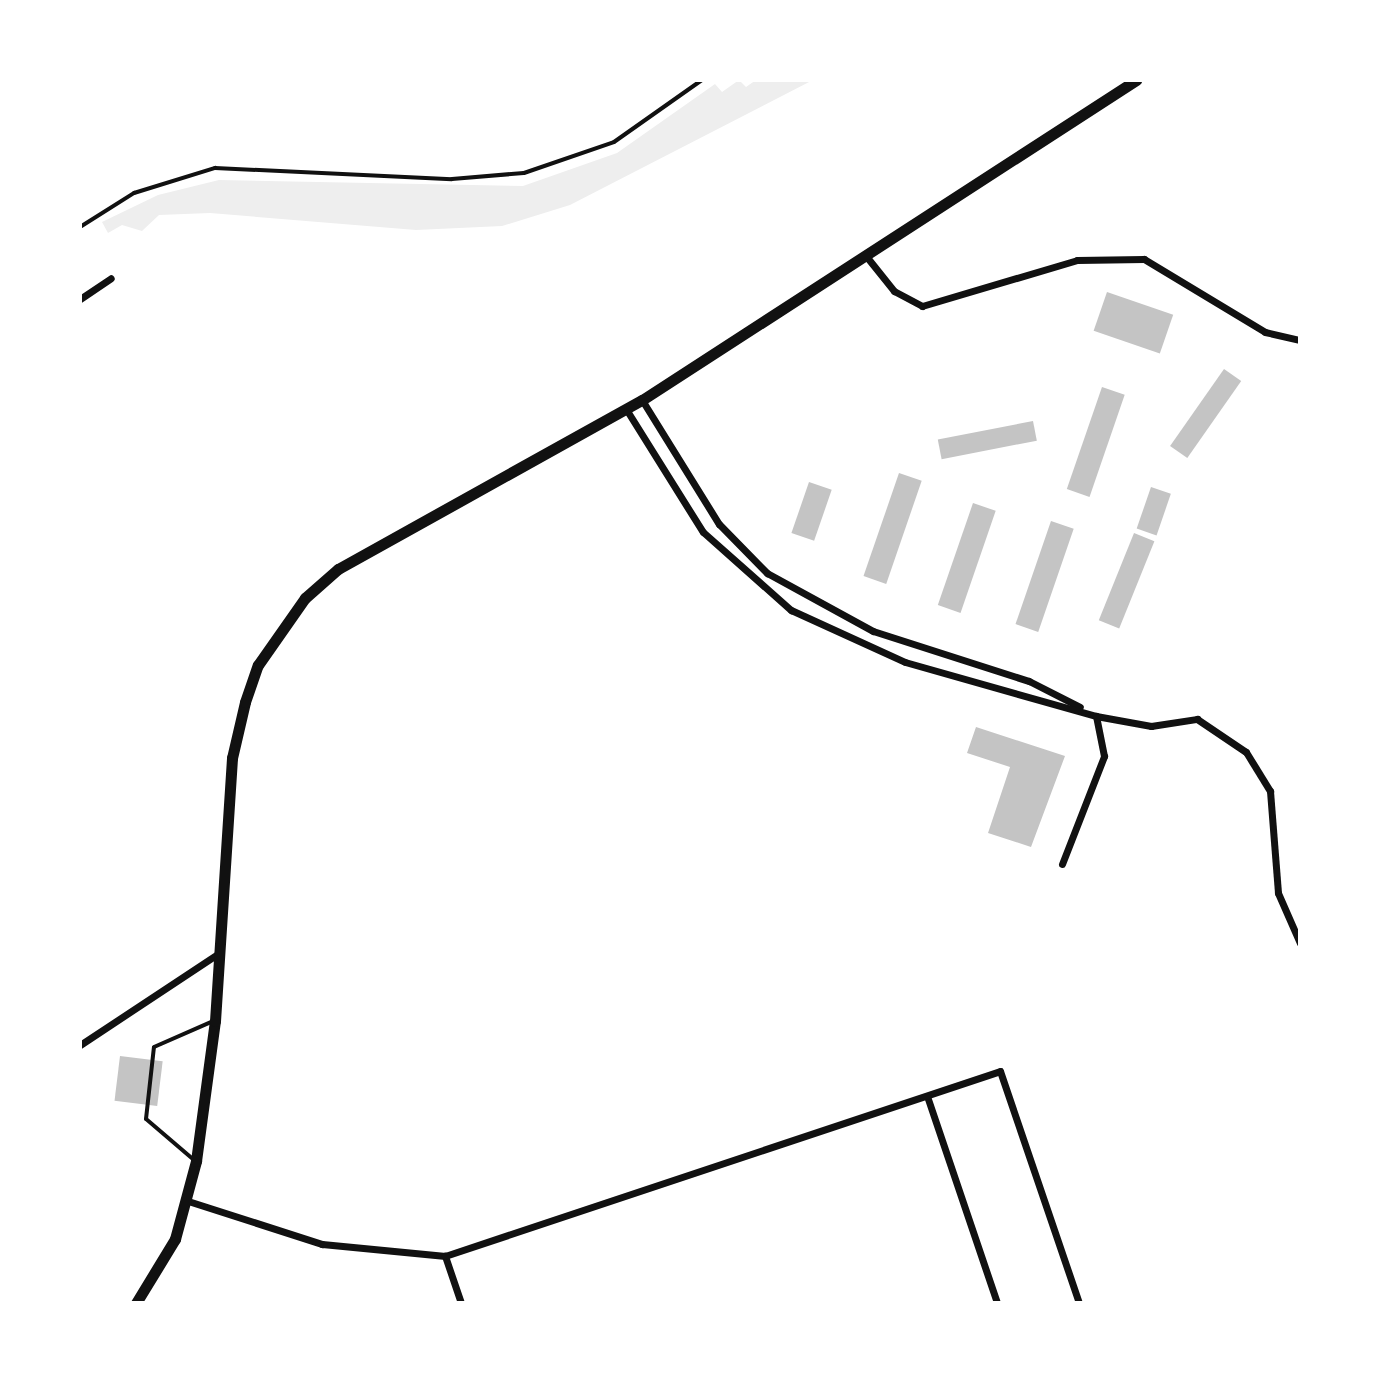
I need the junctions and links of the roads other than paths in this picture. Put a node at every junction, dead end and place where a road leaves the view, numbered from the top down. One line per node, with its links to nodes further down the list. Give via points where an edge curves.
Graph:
1 (702, 80): 3 (lane, via 614,142 524,173 452,179 215,168 134,193)
2 (1136, 80): 4 (main road)
3 (80, 227)
4 (866, 256): 7 (street, via 894,291 922,306 1097,256 1144,259 1265,332); 8 (main road)
5 (111, 278): 6 (street)
6 (80, 299)
7 (1300, 340)
8 (642, 400): 9 (main road); 10 (street, via 719,524 767,573 873,631 1029,681)
9 (626, 409): 10 (street, via 703,532 791,610 905,662); 13 (main road, via 338,569 296,611 258,665 232,758)
10 (1096, 716): 11 (street, via 1104,756); 12 (street, via 1151,726 1197,719 1256,763 1270,791 1278,893)
11 (1062, 864)
12 (1300, 943)
13 (219, 953): 14 (main road); 15 (street)
14 (215, 1021): 17 (main road); 17 (lane, via 154,1047 146,1119)
15 (80, 1045)
16 (927, 1096): 19 (street); 22 (street); 23 (street, via 1000,1071)
17 (196, 1161): 18 (main road)
18 (188, 1201): 19 (street, via 322,1244); 20 (main road, via 175,1239)
19 (445, 1256): 21 (street)
20 (136, 1303)
21 (461, 1303)
22 (997, 1303)
23 (1079, 1303)

